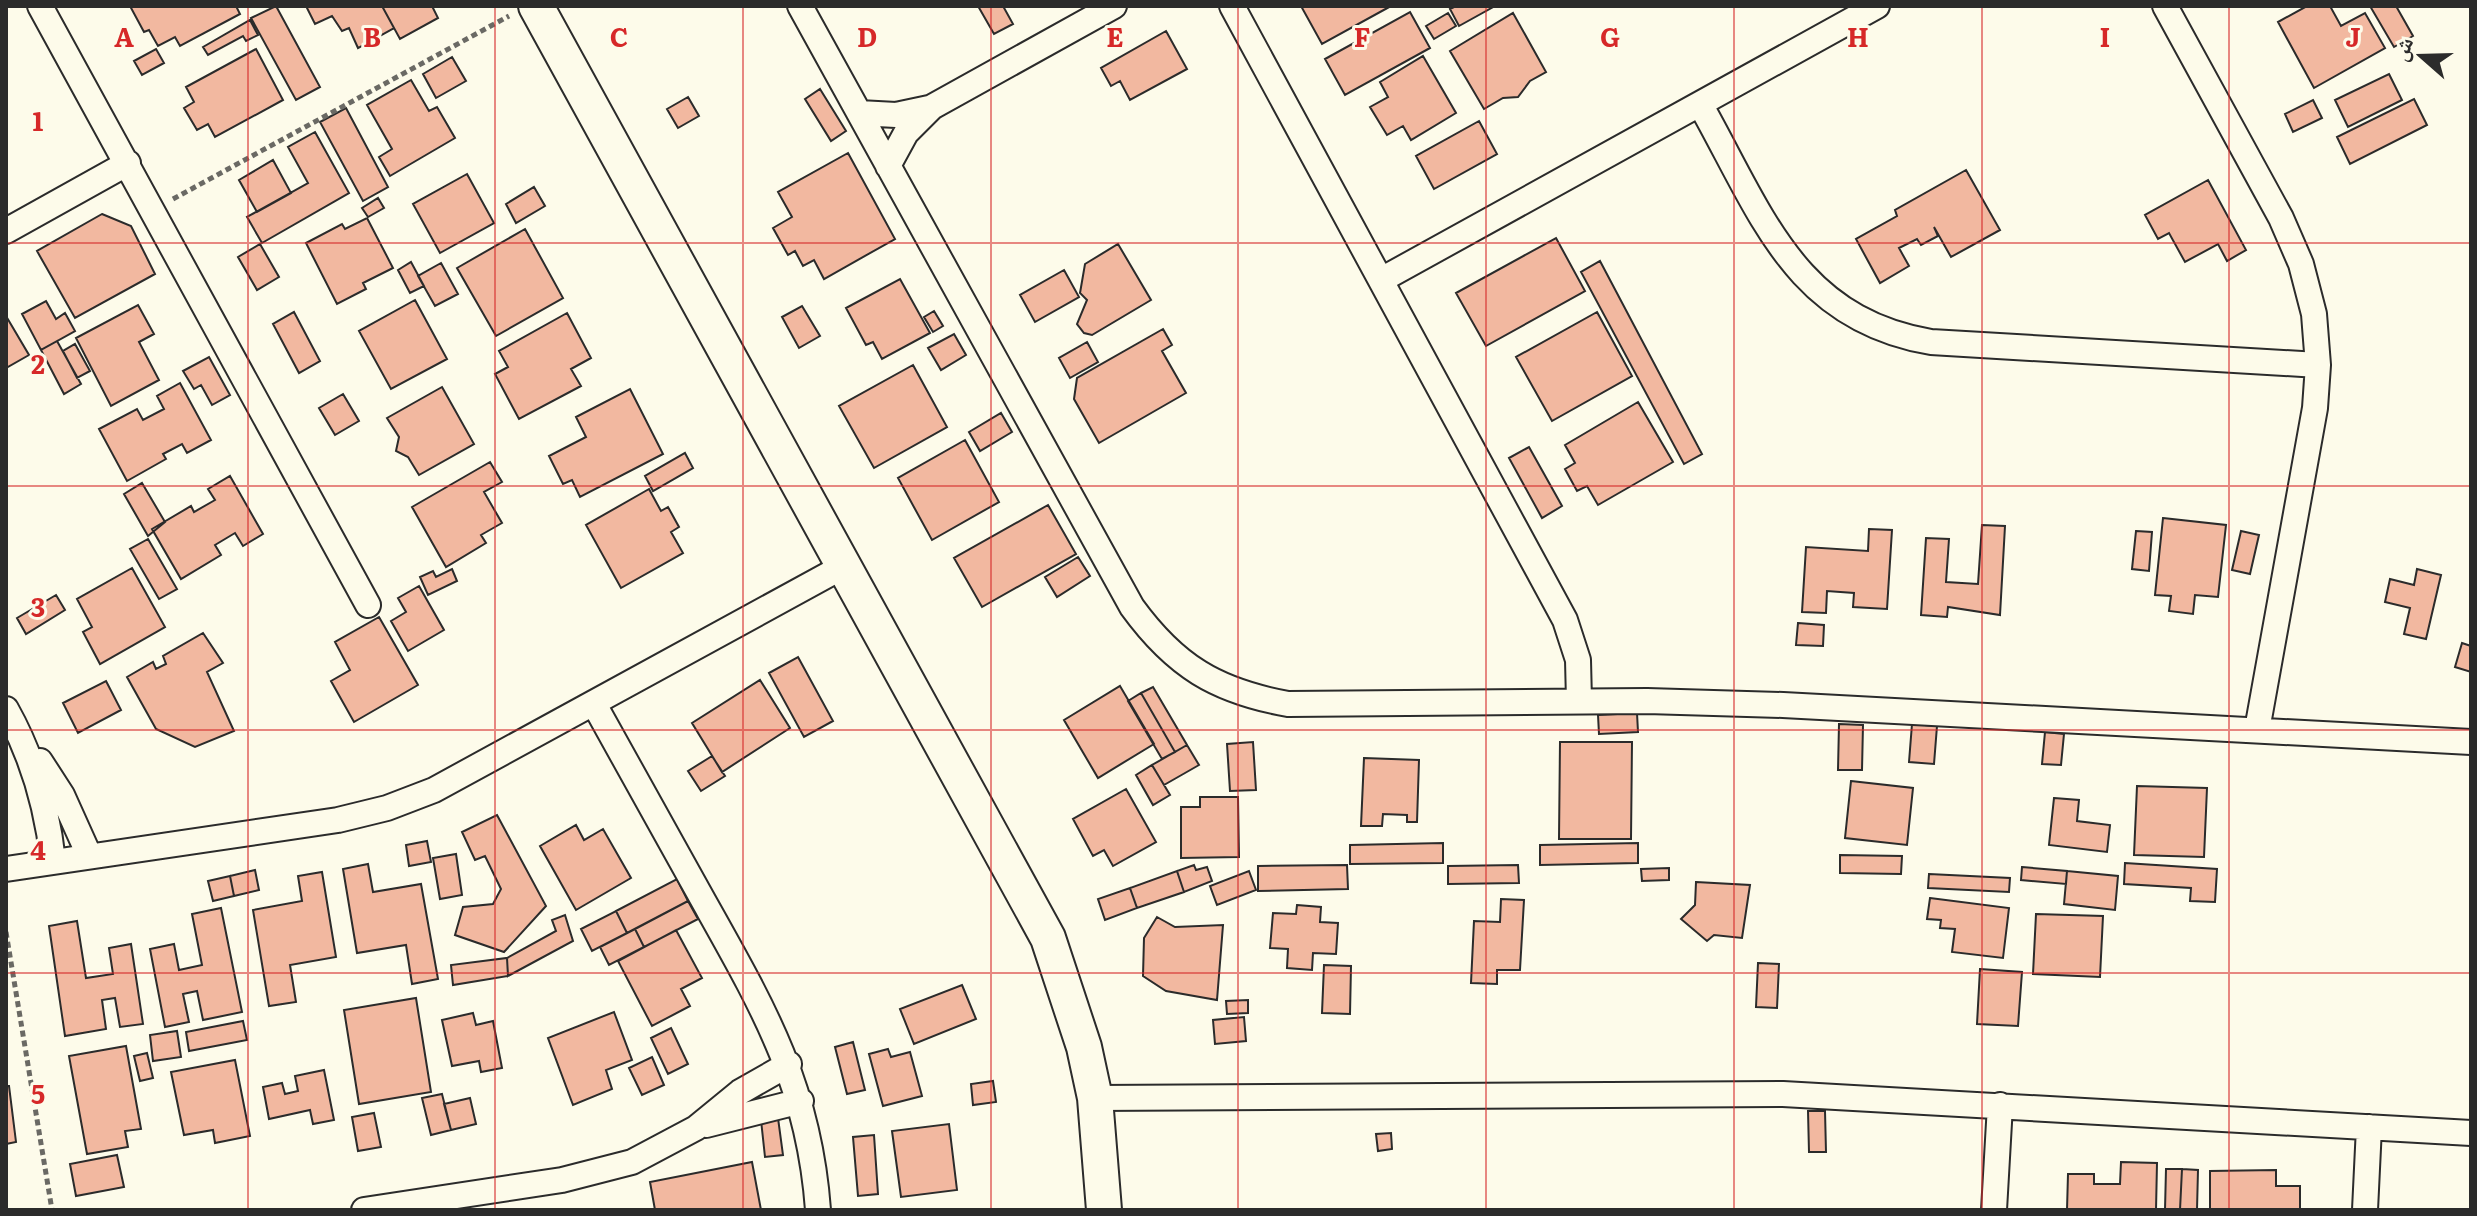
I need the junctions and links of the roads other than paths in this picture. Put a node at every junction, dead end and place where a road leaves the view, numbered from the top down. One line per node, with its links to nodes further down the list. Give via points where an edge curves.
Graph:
1 (40, 6): 11 (street)
2 (800, 6): 10 (street)
3 (1114, 6): 9 (street)
4 (1232, 6): 14 (street)
5 (1877, 6): 8 (street)
6 (2165, 6): 15 (street, via 2301,264 2314,314)
7 (525, 10): 16 (street)
8 (1700, 104): 14 (street); 15 (street, via 1796,270 1834,306 1880,330 1931,342)
9 (932, 107): 10 (street, via 896,115); 12 (street, via 906,133)
10 (859, 113): 12 (street)
11 (128, 163): 13 (street); 17 (street)
12 (888, 166): 18 (street, via 1132,607 1183,663 1215,684 1288,704)
13 (6, 231)
14 (1381, 280): 18 (street, via 1565,620 1578,660)
15 (2318, 365): 21 (street, via 2315,408)
16 (844, 566): 19 (street); 28 (street, via 1048,938)
17 (368, 605)
18 (1579, 701): 21 (street, via 1783,705)
19 (594, 704): 24 (street, via 434,790 387,808 338,820); 27 (street)
20 (6, 709): 22 (street)
21 (2257, 730): 23 (street)
22 (23, 740): 24 (street, via 62,795); 25 (street, via 43,800)
23 (2471, 742)
24 (89, 855): 25 (street)
25 (53, 861): 26 (street)
26 (6, 869)
27 (789, 1064): 29 (street); 32 (street, via 740,1092)
28 (1095, 1098): 30 (street, via 1675,1092); 36 (street)
29 (801, 1101): 32 (street); 35 (street)
30 (2000, 1105): 31 (street); 37 (street)
31 (2369, 1127): 33 (street); 38 (street)
32 (696, 1128): 34 (street, via 665,1147 598,1173)
33 (2471, 1133)
34 (364, 1210)
35 (818, 1210)
36 (1104, 1210)
37 (1994, 1210)
38 (2365, 1210)

